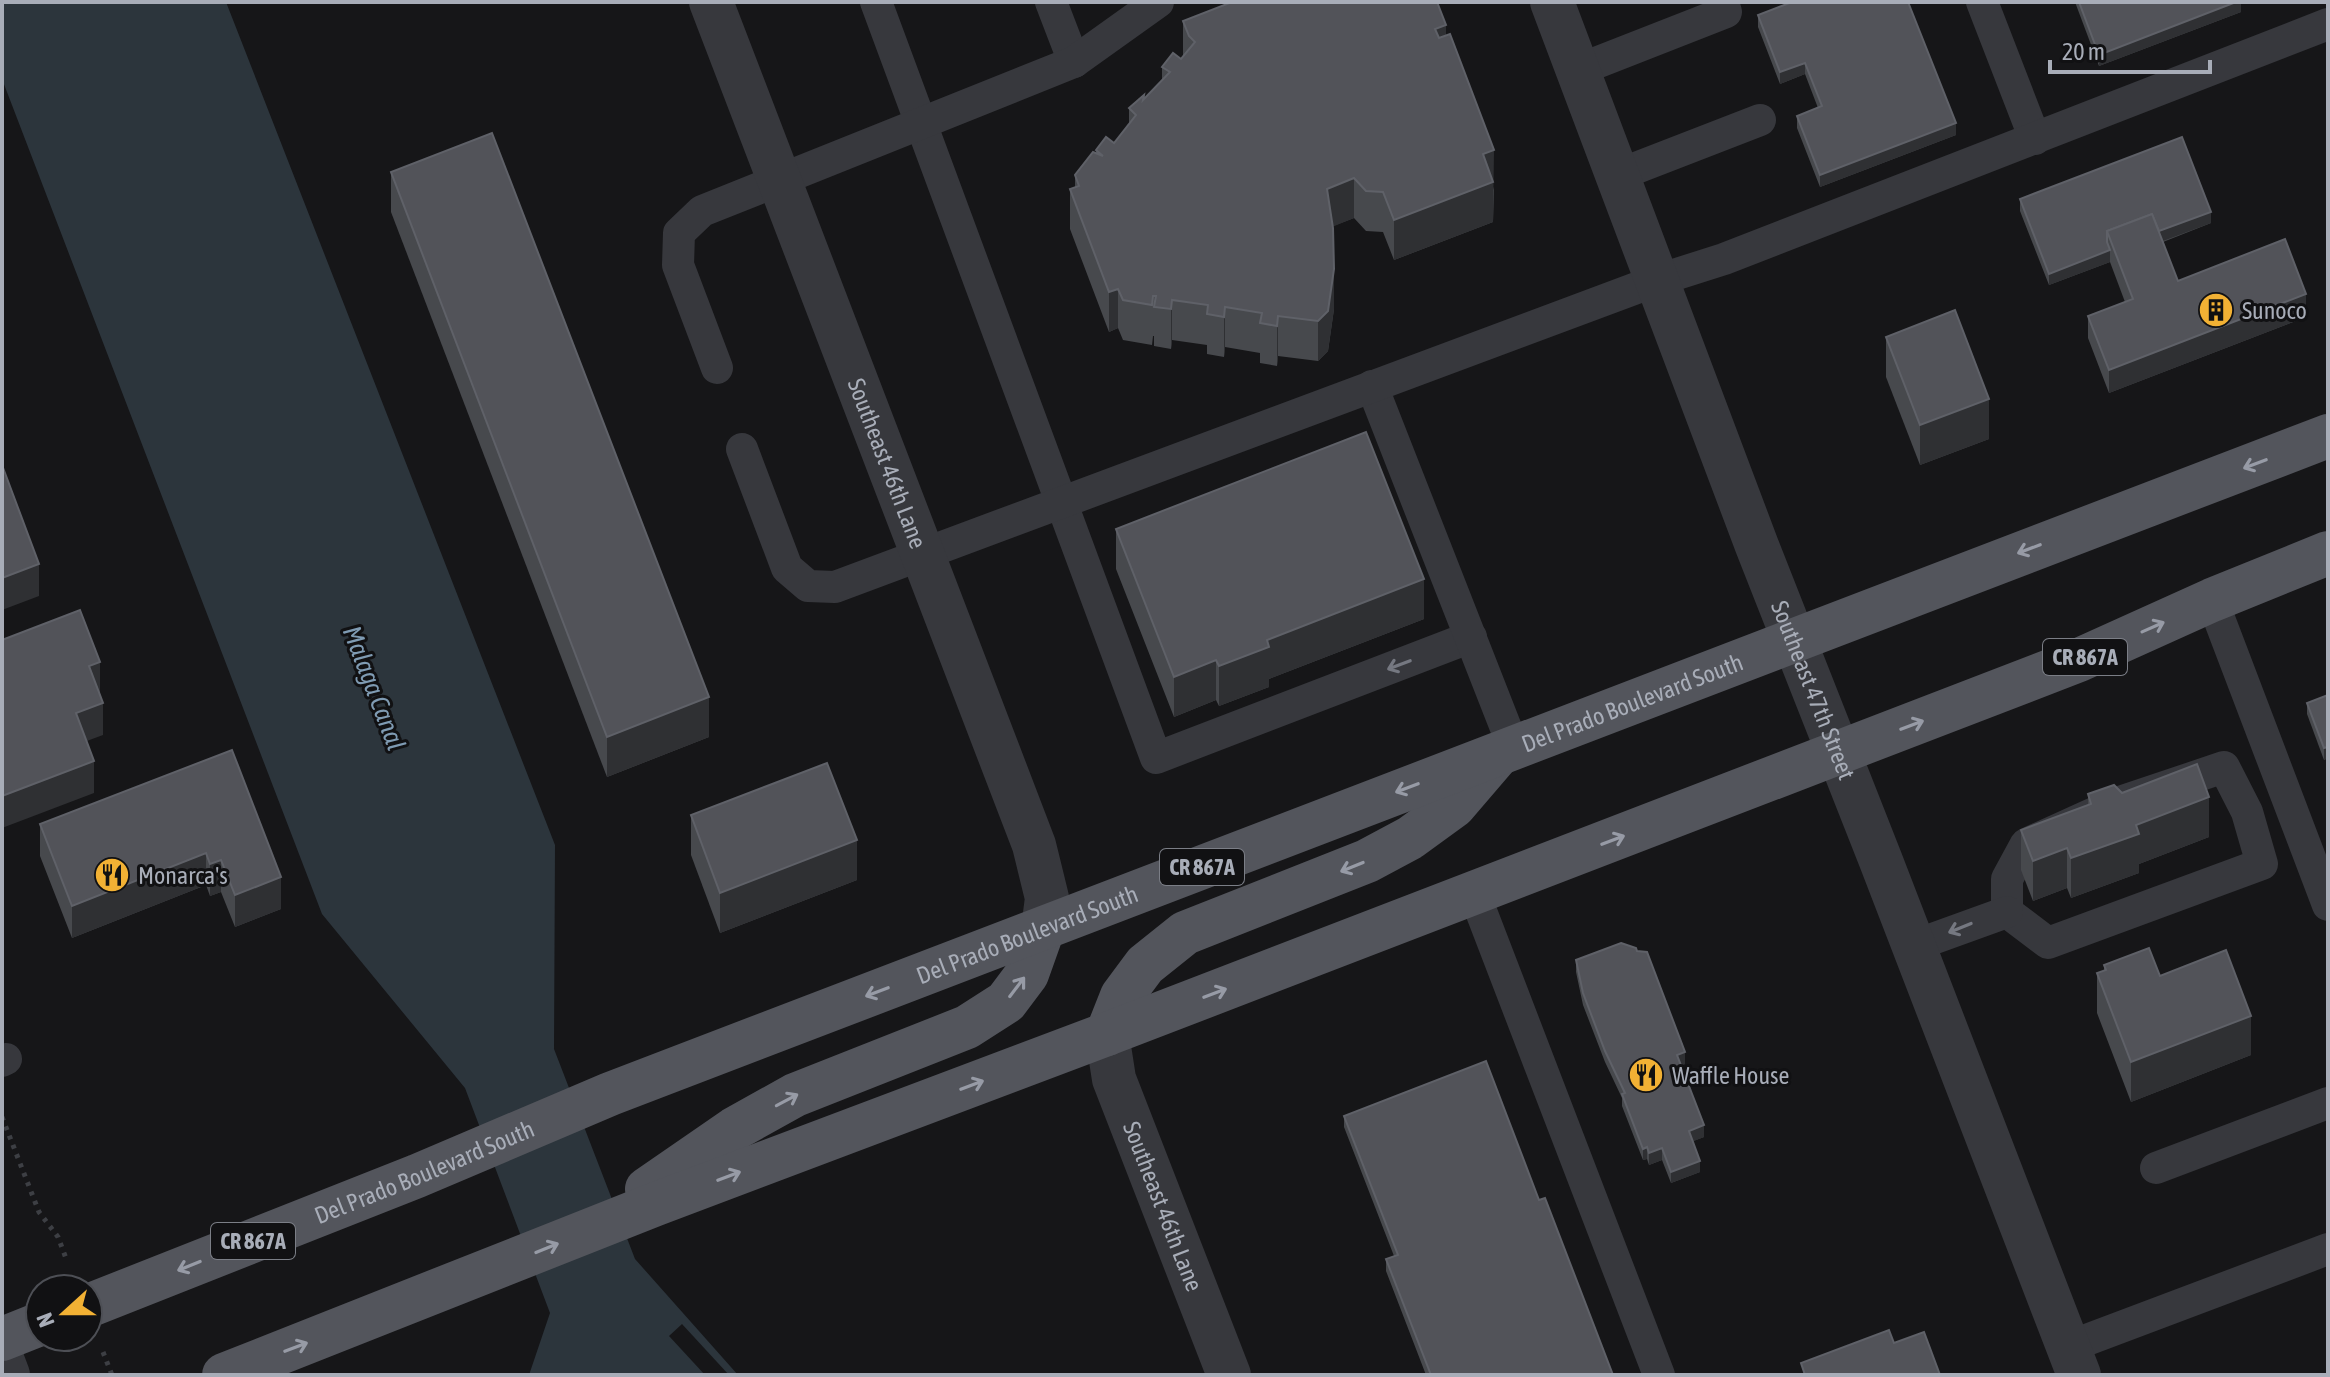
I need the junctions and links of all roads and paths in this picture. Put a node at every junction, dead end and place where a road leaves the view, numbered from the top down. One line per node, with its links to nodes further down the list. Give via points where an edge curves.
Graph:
1 (711, 2): 15 (street, Southeast 46th Lane)
2 (876, 2): 12 (lane)
3 (1051, 2): 9 (lane)
4 (1158, 2): 9 (lane)
5 (1552, 2): 10 (street, Southeast 47th Street)
6 (1723, 2): 10 (lane, via 1726,12)
7 (1982, 2): 13 (lane)
8 (2328, 24): 13 (lane)
9 (1074, 62): 12 (lane)
10 (1578, 70): 14 (street, Southeast 47th Street)
11 (1760, 120): 14 (lane)
12 (922, 123): 15 (lane); 21 (lane)
13 (2035, 139): 16 (lane)
14 (1618, 175): 16 (street, Southeast 47th Street)
15 (779, 181): 17 (lane, via 702,211 679,233 678,265); 23 (street, Southeast 46th Lane)
16 (1658, 280): 18 (lane); 26 (street, Southeast 47th Street)
17 (717, 368)
18 (1372, 386): 21 (lane); 25 (lane)
19 (2328, 436): 26 (main road, Del Prado Boulevard South / CR 867A, one-way to 26)
20 (742, 449): 23 (lane, via 787,568 808,586 835,587)
21 (1061, 501): 23 (lane); 25 (lane, one-way to 21, via 1156,758)
22 (2328, 553): 24 (main road, CR 867A)
23 (922, 554): 34 (street, Southeast 46th Lane, via 1034,845 1047,898)
24 (2212, 600): 28 (main road, CR 867A, one-way to 24, via 2079,660); 29 (lane)
25 (1471, 637): 27 (lane)
26 (1794, 639): 27 (main road, Del Prado Boulevard South / CR 867A); 28 (street, Southeast 47th Street)
27 (1506, 749): 34 (main road, Del Prado Boulevard South / CR 867A, one-way to 34); 36 (main road, one-way to 36, via 1454,806 1410,838 1367,861 1185,933 1145,965 1122,996)
28 (1839, 753): 31 (main road, CR 867A, one-way to 28); 35 (street, Southeast 47th Street)
29 (2288, 797): 30 (lane); 32 (lane)
30 (2247, 812): 33 (lane, via 2262,864 2048,943); 33 (lane, via 2224,767 2114,804 2026,844 2007,879)
31 (1474, 893): 36 (main road, CR 867A, one-way to 31); 51 (lane)
32 (2328, 905)
33 (2007, 912): 35 (lane, one-way to 35)
34 (1043, 929): 40 (main road, one-way to 34, via 734,1129 795,1095 967,1027 1006,1002 1027,974); 43 (main road, Del Prado Boulevard South / CR 867A, one-way to 43, via 610,1094)
35 (1913, 946): 47 (street, Southeast 47th Street)
36 (1107, 1034): 40 (main road, CR 867A, one-way to 36); 50 (street, Southeast 46th Lane, via 1114,1079)
37 (2328, 1103): 39 (lane)
38 (2, 1117): 42 (path, via 39,1212 58,1237)
39 (2156, 1168)
40 (653, 1196): 49 (main road, one-way to 40, via 587,1232)
41 (2328, 1249): 47 (lane)
42 (68, 1263)
43 (104, 1300)
44 (24, 1330): 45 (main road)
45 (2, 1339)
46 (2, 1359): 48 (street)
47 (2074, 1361)
48 (8, 1375)
49 (224, 1375)
50 (1229, 1375)
51 (1659, 1375)

